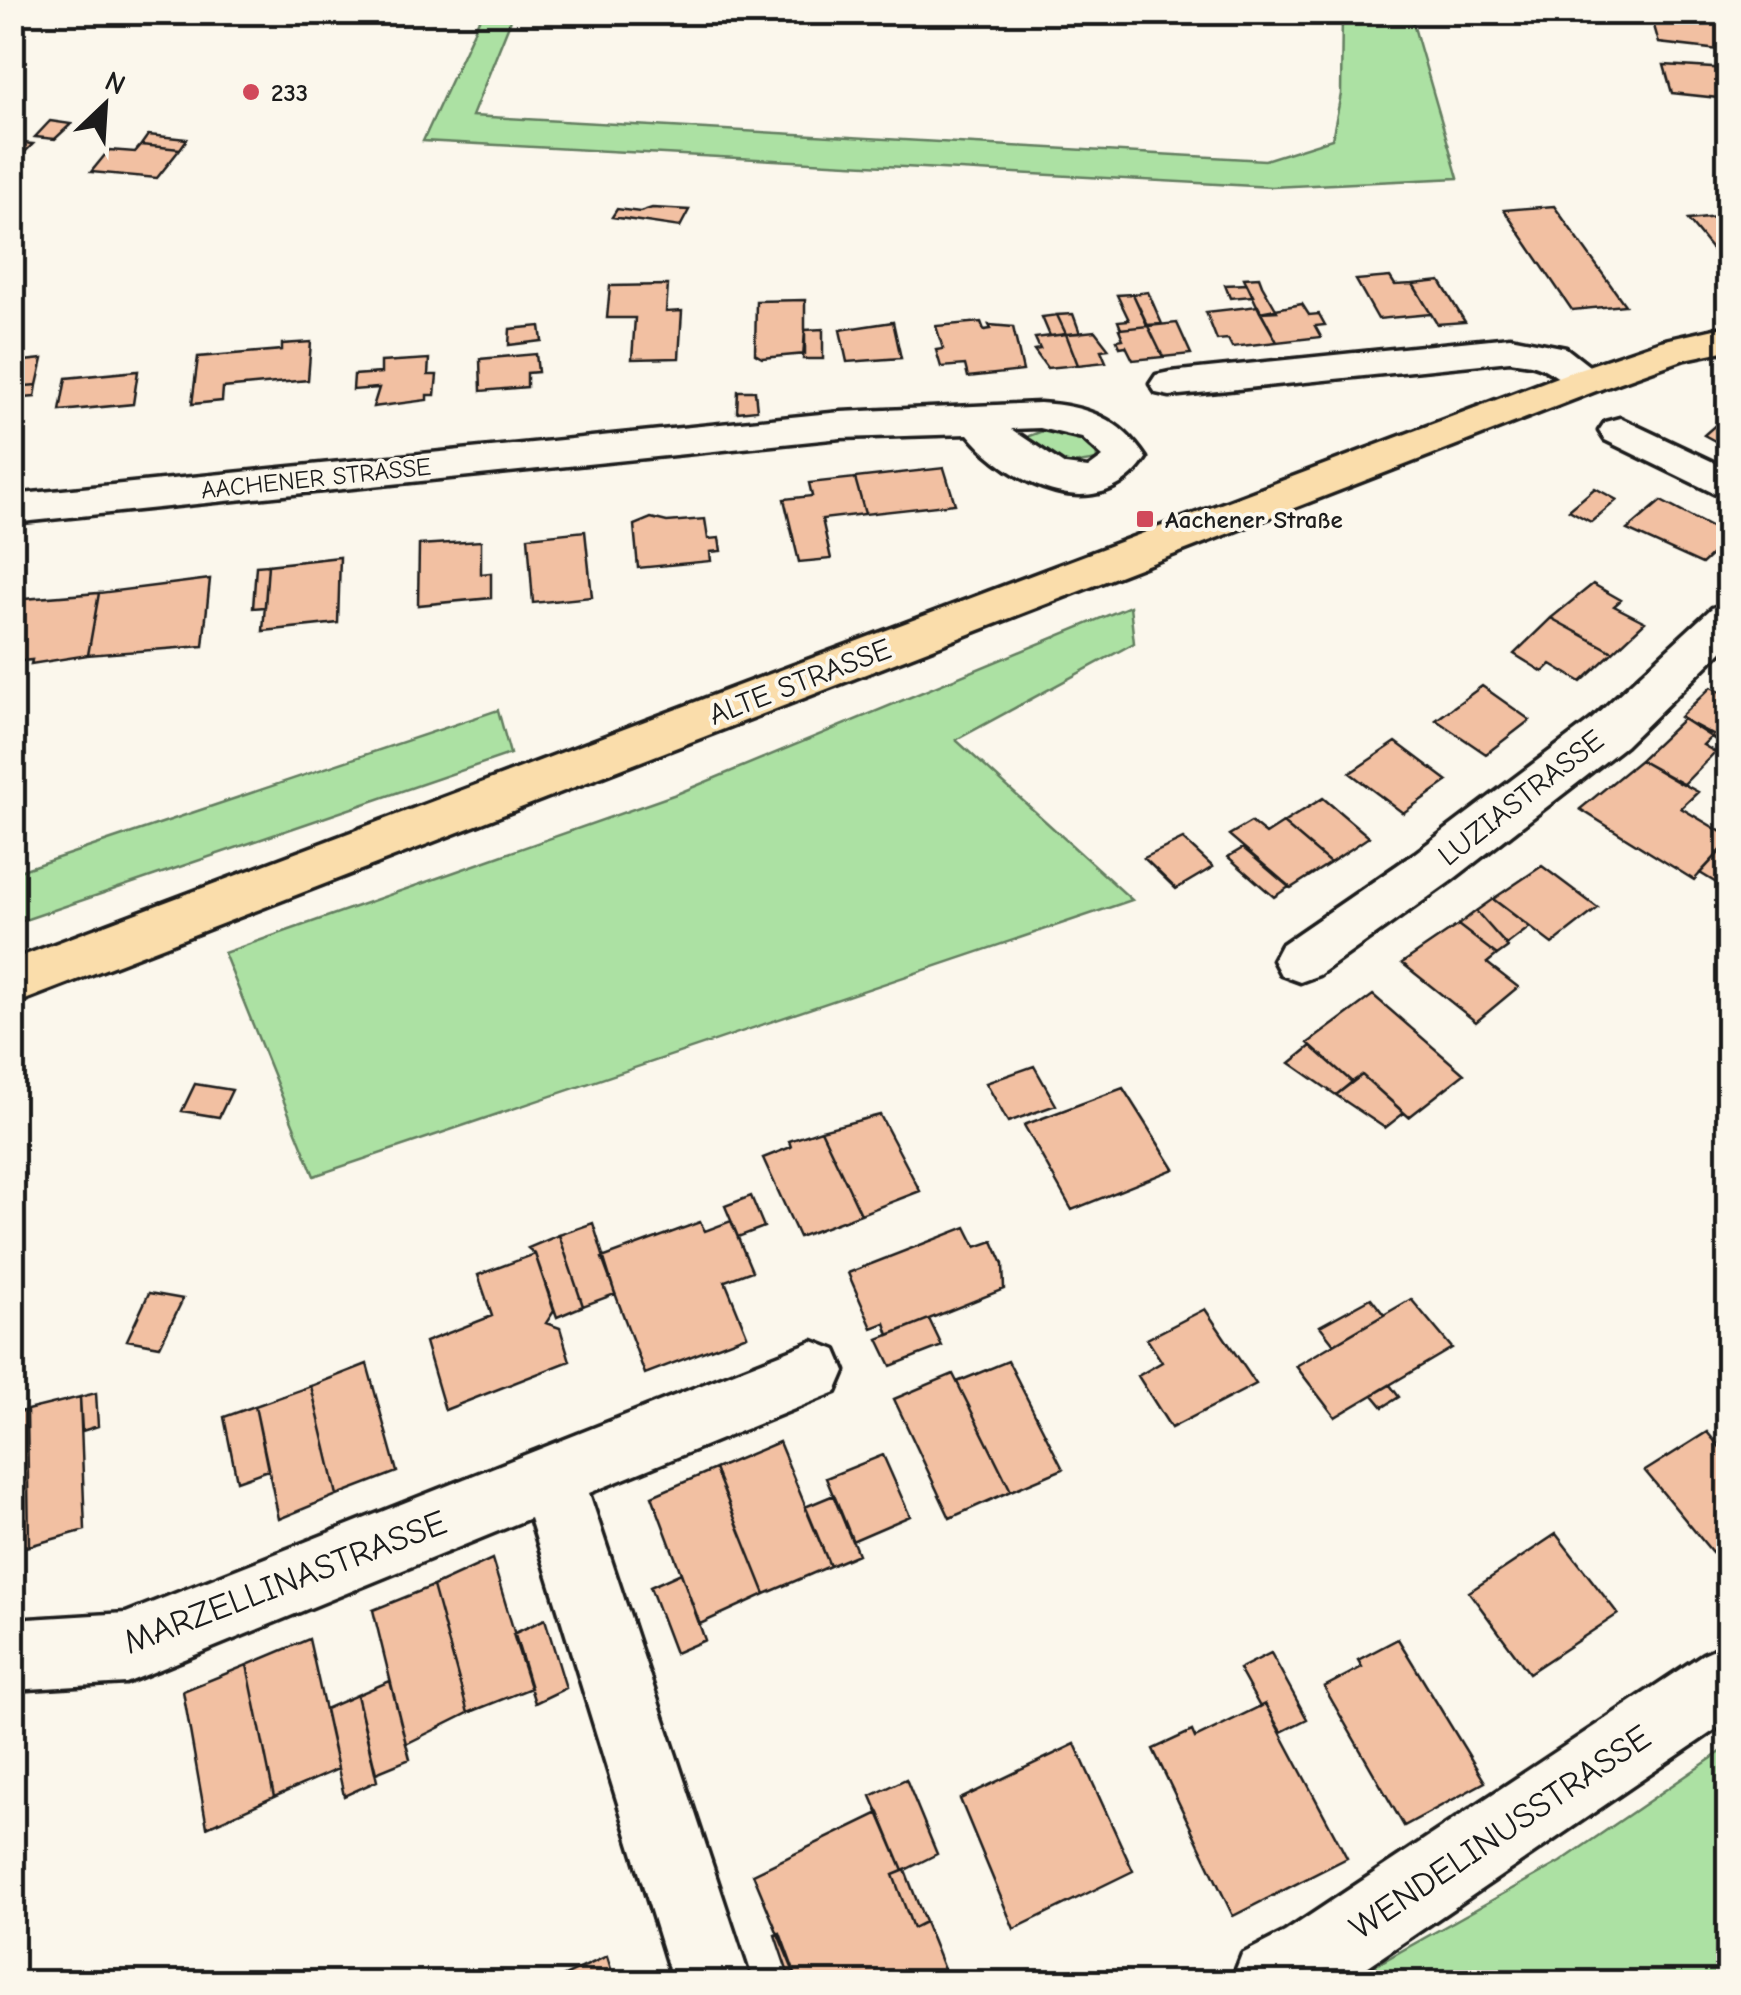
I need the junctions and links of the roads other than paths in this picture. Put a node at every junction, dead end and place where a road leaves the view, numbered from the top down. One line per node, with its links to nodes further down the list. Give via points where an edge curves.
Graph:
1 (1728, 338): 2 (main road)
2 (1587, 380): 3 (street, via 1552,356 1510,349); 10 (main road, ALTE STRASSE)
3 (1170, 384)
4 (979, 420): 7 (street, AACHENER STRASSE, via 841,426)
5 (1620, 431): 6 (street)
6 (1728, 486)
7 (12, 509)
8 (1728, 618): 9 (street, LUZIASTRASSE, via 1608,733)
9 (1300, 960)
10 (12, 983)
11 (813, 1371): 12 (street, MARZELLINASTRASSE)
12 (552, 1478): 13 (street, MARZELLINASTRASSE, via 126,1648); 15 (street)
13 (12, 1655)
14 (1728, 1678): 16 (street, WENDELINUSSTRASSE)
15 (712, 1982)
16 (1270, 1982)

